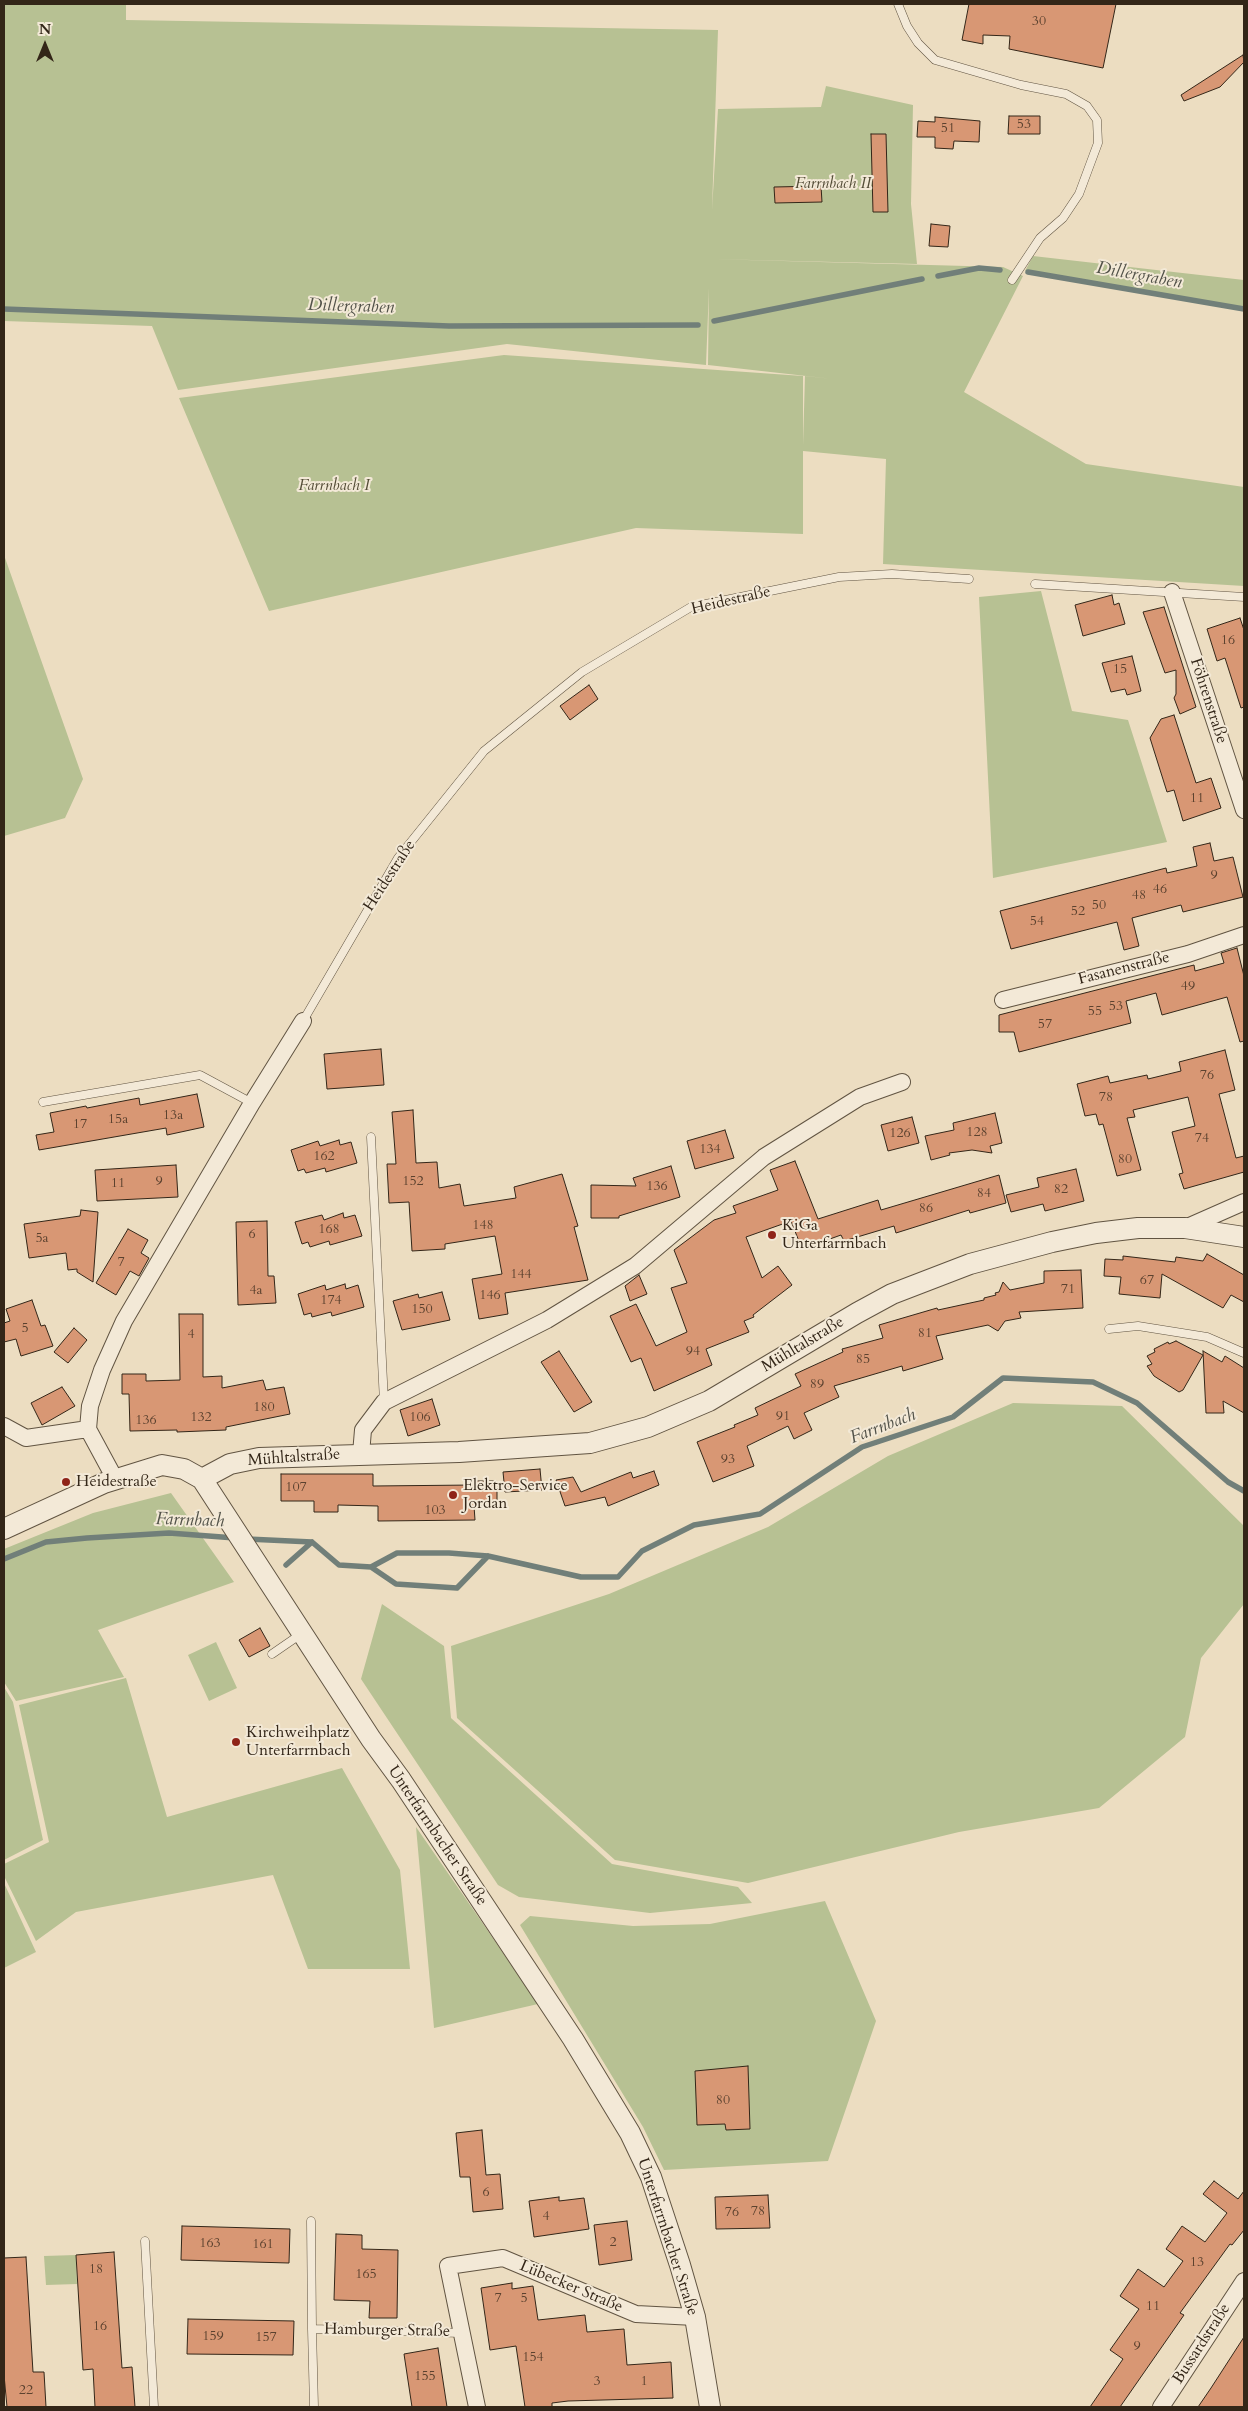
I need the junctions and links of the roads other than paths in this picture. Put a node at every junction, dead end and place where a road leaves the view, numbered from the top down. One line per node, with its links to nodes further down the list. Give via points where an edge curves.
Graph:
1 (898, 4): 2 (lane, via 913,35 935,60 1066,94 1088,106 1097,120 1098,143 1079,194 1063,218 1040,238)
2 (1012, 280)
3 (969, 579): 10 (lane, Heidestraße, via 892,574 839,577 691,607 582,672 484,751 398,858)
4 (1035, 584): 5 (lane)
5 (1172, 592): 6 (lane); 7 (street, Föhrenstraße)
6 (1244, 596)
7 (1244, 810)
8 (1244, 935): 9 (street, Fasanenstraße, via 1188,954)
9 (1002, 1000)
10 (303, 1021): 13 (street, Heidestraße)
11 (902, 1082): 20 (street, Mühltalstraße, via 860,1097 764,1157 635,1266 547,1320)
12 (43, 1102): 13 (lane, via 200,1075)
13 (252, 1102): 22 (street, Heidestraße, via 124,1321 102,1370 90,1406)
14 (371, 1138): 20 (lane)
15 (1244, 1202): 16 (street)
16 (1185, 1228): 17 (street, Mühltalstraße); 23 (street, Mühltalstraße, via 1138,1228 1096,1233 1014,1251 962,1267 892,1294 857,1312 709,1401 619,1436 560,1447)
17 (1244, 1237)
18 (1109, 1329): 19 (lane, via 1138,1326 1207,1337)
19 (1244, 1354)
20 (384, 1402): 23 (street, Mühltalstraße, via 363,1430)
21 (4, 1426): 22 (street, via 26,1438)
22 (88, 1429): 24 (street)
23 (360, 1454): 25 (street, Mühltalstraße, via 259,1458 230,1464)
24 (115, 1479): 25 (street, via 162,1466 184,1469); 26 (street)
25 (202, 1479): 27 (street, Unterfarrnbacher Straße)
26 (4, 1529)
27 (303, 1632): 28 (lane); 33 (street, Unterfarrnbacher Straße, via 573,2039 630,2133 651,2177)
28 (272, 1654)
29 (311, 2221): 34 (lane, Hamburger Straße)
30 (144, 2241): 36 (lane)
31 (448, 2266): 33 (street, Lübecker Straße, via 503,2258 636,2314); 35 (street, Hamburger Straße)
32 (1244, 2281): 40 (street, Bussardstraße)
33 (695, 2317): 39 (street, Unterfarrnbacher Straße)
34 (312, 2330): 35 (lane, Hamburger Straße); 37 (lane, Hamburger Straße)
35 (462, 2333): 38 (street, Hamburger Straße)
36 (154, 2407)
37 (314, 2407)
38 (477, 2407)
39 (710, 2407)
40 (1161, 2407)

